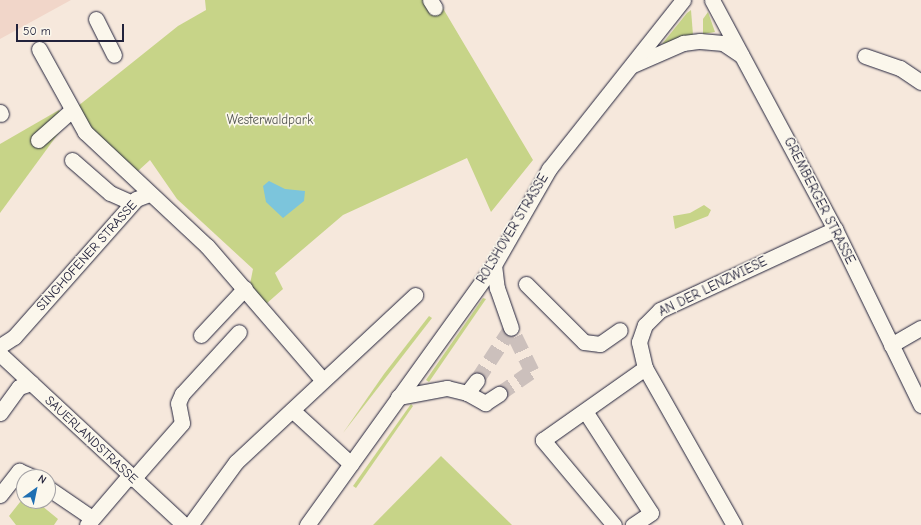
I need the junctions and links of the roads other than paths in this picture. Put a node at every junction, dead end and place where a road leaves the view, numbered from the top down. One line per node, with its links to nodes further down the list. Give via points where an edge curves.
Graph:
1 (683, 0): 8 (street, ROLSHOVER STRASSE)
2 (712, 0): 6 (street, GREMBERGER STRASSE)
3 (96, 19): 5 (street)
4 (39, 49): 10 (street)
5 (114, 55)
6 (742, 56): 8 (street, via 723,43 700,41 683,43); 15 (street, GREMBERGER STRASSE)
7 (864, 56): 9 (street, via 900,68)
8 (630, 66): 16 (street, ROLSHOVER STRASSE, via 549,169)
9 (921, 82)
10 (72, 110): 11 (street); 13 (street, via 85,132)
11 (38, 140)
12 (72, 160): 14 (street, via 110,193)
13 (149, 194): 14 (street, SINGHOFENER STRASSE); 18 (street, SINGHOFENER STRASSE, via 207,246)
14 (132, 203): 26 (street, SINGHOFENER STRASSE, via 14,337)
15 (835, 229): 25 (street, GREMBERGER STRASSE); 28 (street, AN DER LENZWIESE, via 660,310 645,325 639,342)
16 (494, 265): 20 (street, via 497,288); 34 (street, ROLSHOVER STRASSE)
17 (526, 284): 22 (street, via 584,342 600,344)
18 (246, 289): 24 (street); 29 (street, SINGHOFENER STRASSE)
19 (416, 295): 29 (street)
20 (511, 328)
21 (921, 328): 25 (street)
22 (620, 330)
23 (239, 332): 41 (street, via 182,394 178,402 182,423)
24 (201, 335)
25 (891, 345): 35 (street, GREMBERGER STRASSE)
26 (0, 346)
27 (0, 354): 31 (street, SAUERLANDSTRASSE)
28 (646, 368): 37 (street); 50 (street, AN DER LENZWIESE)
29 (322, 380): 36 (street)
30 (477, 380): 32 (street)
31 (31, 383): 38 (street, via 19,387); 41 (street, SAUERLANDSTRASSE)
32 (468, 393): 33 (street, via 485,403); 34 (street, via 447,388)
33 (499, 394)
34 (398, 397): 39 (street, ROLSHOVER STRASSE)
35 (921, 405)
36 (292, 410): 39 (street); 46 (street, via 236,462)
37 (585, 412): 48 (street, via 543,440); 49 (street, via 650,513)
38 (0, 414)
39 (351, 464): 47 (street, ROLSHOVER STRASSE)
40 (16, 475): 43 (street)
41 (131, 478): 44 (street); 45 (street, SAUERLANDSTRASSE)
42 (56, 494): 44 (street)
43 (0, 495)
44 (90, 522)
45 (184, 525)
46 (190, 525)
47 (307, 525)
48 (614, 525)
49 (633, 525)
50 (734, 525)

